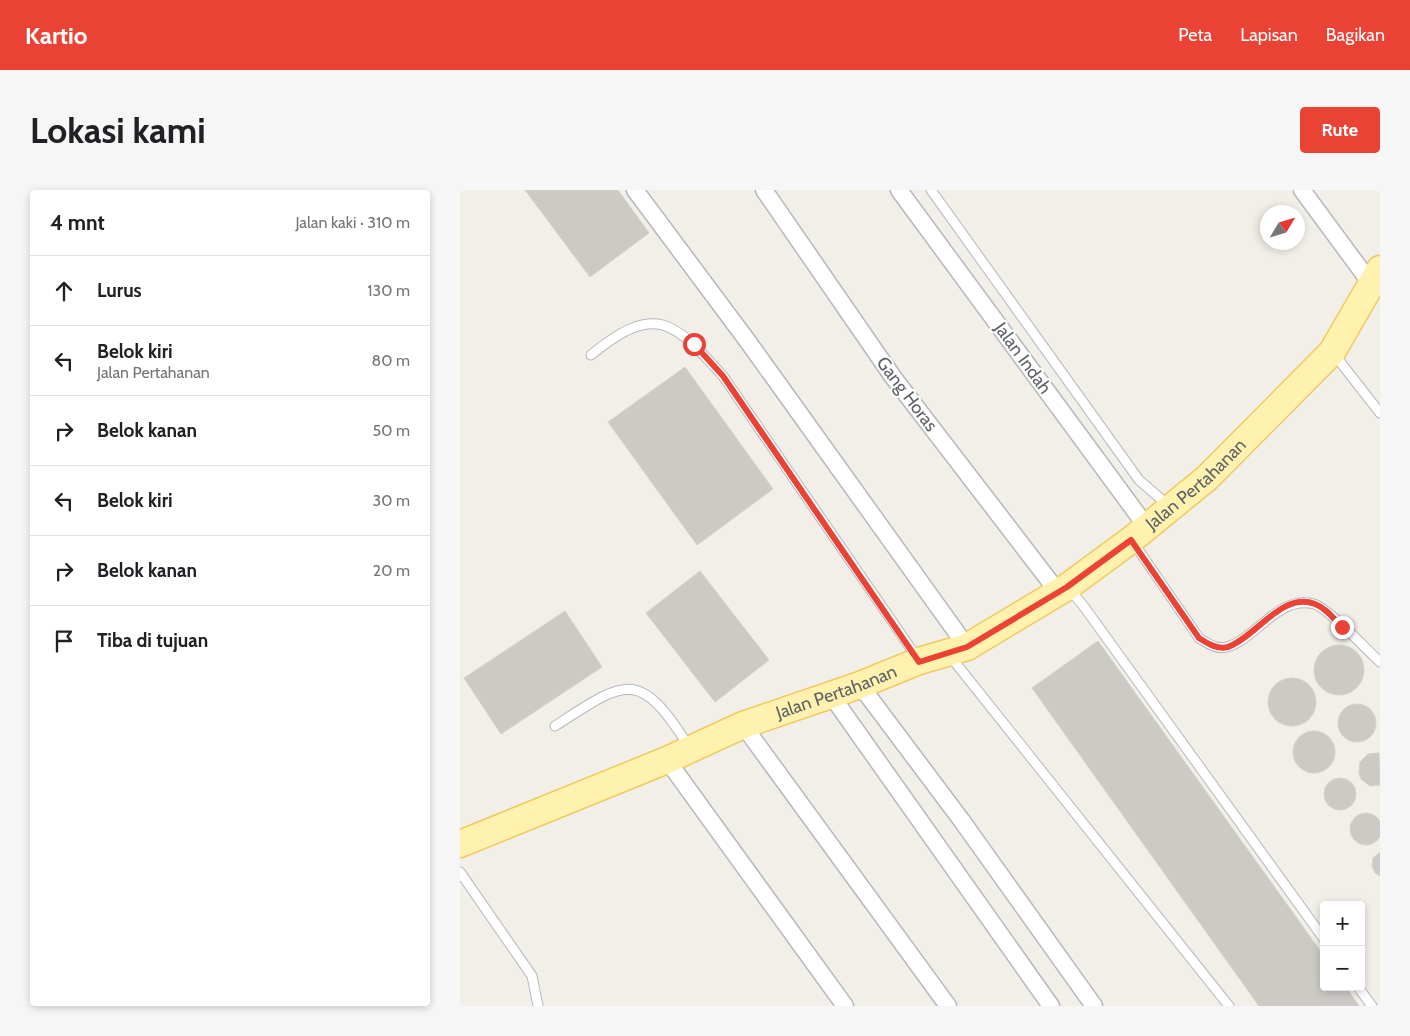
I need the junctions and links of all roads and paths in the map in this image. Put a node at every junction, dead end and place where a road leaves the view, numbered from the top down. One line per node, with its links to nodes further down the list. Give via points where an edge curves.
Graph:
1 (635, 190): 13 (street, via 749,343)
2 (764, 190): 12 (street, Gang Horas, via 893,377)
3 (899, 190): 11 (street, Jalan Indah)
4 (931, 190): 10 (lane, via 1140,480)
5 (1302, 190): 6 (street)
6 (1376, 277): 7 (main road, Jalan Pertahanan)
7 (1332, 352): 9 (lane); 10 (main road, Jalan Pertahanan, via 1208,478)
8 (591, 355): 14 (lane, via 626,330 651,322 668,326 694,344 723,376)
9 (1380, 413)
10 (1170, 507): 11 (main road, Jalan Pertahanan)
11 (1139, 533): 12 (main road, Jalan Pertahanan); 15 (lane, via 1199,638 1211,646 1227,647 1285,606 1315,604)
12 (1062, 590): 13 (main road, Jalan Pertahanan); 24 (lane, via 1082,604)
13 (958, 650): 14 (main road, Jalan Pertahanan); 31 (lane)
14 (919, 662): 16 (main road, Jalan Pertahanan)
15 (1380, 662)
16 (860, 685): 17 (main road, Jalan Pertahanan); 30 (street)
17 (830, 695): 18 (main road, Jalan Pertahanan); 29 (street)
18 (742, 725): 20 (main road, Jalan Pertahanan); 28 (street)
19 (555, 726): 20 (lane, via 602,695 627,687 642,692 659,704)
20 (690, 749): 21 (main road, Jalan Pertahanan)
21 (667, 760): 22 (main road, Jalan Pertahanan); 27 (street)
22 (460, 844)
23 (460, 872): 26 (lane, via 532,976)
24 (1320, 933)
25 (1361, 991): 32 (lane)
26 (538, 1006)
27 (845, 1006)
28 (948, 1006)
29 (1051, 1006)
30 (1094, 1006)
31 (1229, 1006)
32 (1372, 1006)

